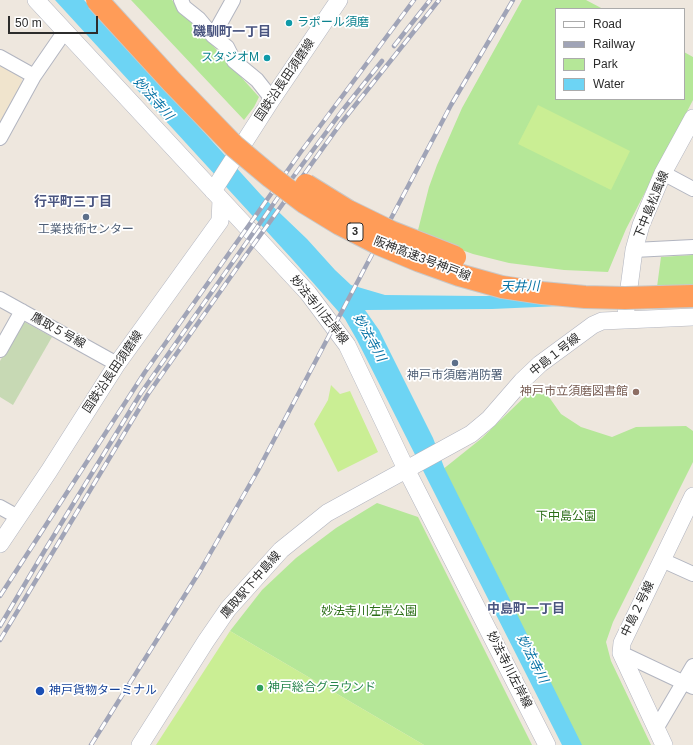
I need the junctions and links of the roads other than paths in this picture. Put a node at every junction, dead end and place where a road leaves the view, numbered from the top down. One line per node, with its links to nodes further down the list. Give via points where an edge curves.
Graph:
1 (36, 0): 7 (street, 妙法寺川左岸線)
2 (97, 0): 20 (highway, 阪神高速3号神戸線 / 3, bridge, via 234,146 304,202 379,244 459,275 502,287 585,297)
3 (117, 0): 19 (highway, 阪神高速3号神戸線 / 3, bridge, via 242,133 310,188 348,211 391,232 466,262 505,273 587,283)
4 (180, 0): 8 (street)
5 (233, 0): 8 (street)
6 (335, 1): 11 (street, 国鉄沿長田須磨線)
7 (65, 31): 10 (street); 16 (street, 妙法寺川左岸線)
8 (212, 36): 11 (street, via 227,47 234,61 257,80)
9 (0, 57): 10 (street)
10 (34, 76): 13 (street)
11 (272, 99): 16 (street, 国鉄沿長田須磨線, via 232,160)
12 (693, 118): 14 (street, 下中島松風線)
13 (0, 138)
14 (664, 173): 15 (street); 18 (street, 下中島松風線, via 641,225)
15 (693, 188)
16 (218, 190): 26 (street, 国鉄沿長田須磨線, via 220,221); 27 (street, 妙法寺川左岸線, via 308,293 347,345)
17 (693, 247): 18 (street)
18 (634, 250): 22 (street, 下中島松風線)
19 (693, 284)
20 (693, 296)
21 (0, 299): 23 (street, 鷹取５号線)
22 (627, 304): 24 (street, 中島１号線); 27 (street, 中島１号線, via 593,325 540,364 489,419 471,434)
23 (22, 311): 25 (street); 26 (street, 鷹取５号線)
24 (693, 317)
25 (0, 350)
26 (117, 364): 30 (street, 国鉄沿長田須磨線)
27 (413, 466): 38 (street, 鷹取駅下中島線, via 327,513 281,550 228,609); 39 (street, 妙法寺川左岸線)
28 (693, 496): 32 (street, 中島２号線)
29 (0, 506): 30 (street)
30 (18, 517): 31 (street, 国鉄沿長田須磨線)
31 (0, 544)
32 (662, 560): 33 (street); 34 (street, 中島２号線, via 622,643)
33 (693, 574)
34 (621, 653): 36 (street); 37 (street, 中島２号線)
35 (693, 666): 36 (street)
36 (689, 685): 37 (street)
37 (656, 729): 40 (street, 中島２号線)
38 (140, 745)
39 (547, 745)
40 (664, 745)

